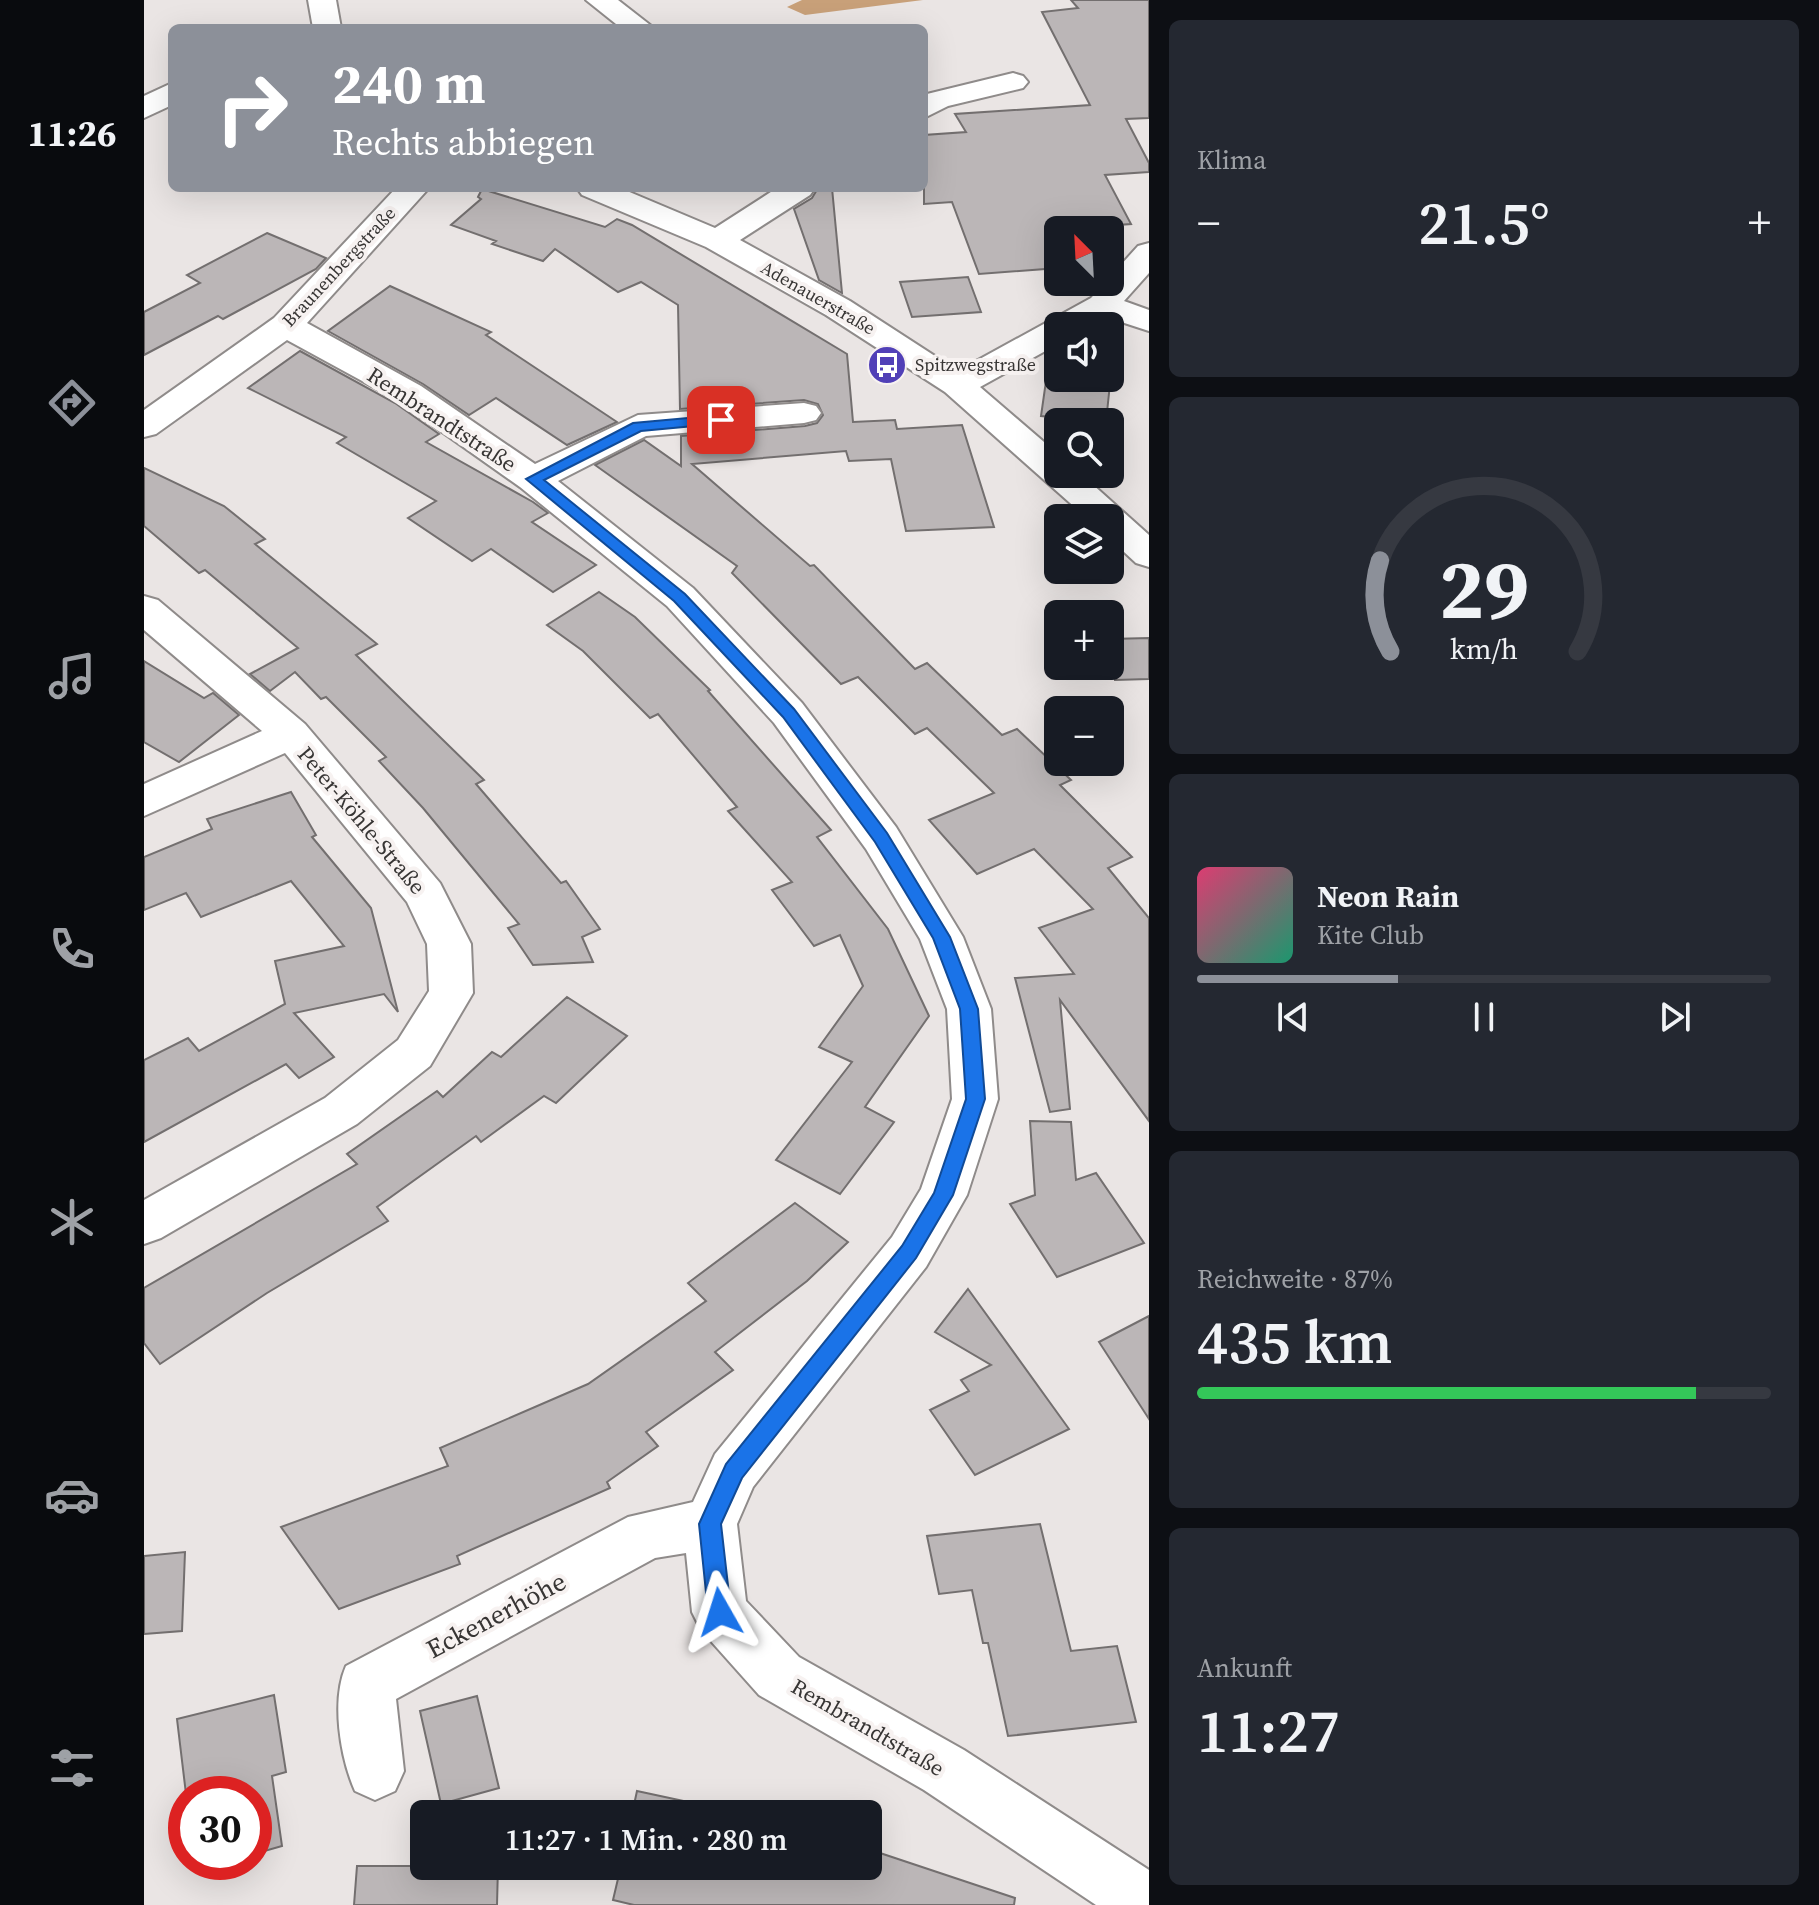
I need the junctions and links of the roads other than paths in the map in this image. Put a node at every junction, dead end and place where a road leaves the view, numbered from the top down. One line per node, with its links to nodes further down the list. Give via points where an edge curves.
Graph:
1 (322, 0): 3 (street)
2 (600, 0): 4 (street)
3 (326, 24)
4 (634, 24)
5 (1013, 82): 7 (street)
6 (168, 94): 8 (street)
7 (928, 106)
8 (144, 109)
9 (409, 192): 17 (street, Braunenbergstraße)
10 (603, 192): 12 (street, Adenauerstraße)
11 (793, 192): 12 (street)
12 (717, 240): 19 (street, Adenauerstraße, via 838,308)
13 (1149, 253): 14 (street)
14 (1103, 305): 15 (street); 16 (street)
15 (1090, 312)
16 (1149, 321)
17 (286, 325): 21 (street, Braunenbergstraße); 23 (street, Rembrandtstraße, via 409,393)
18 (1044, 338): 19 (street)
19 (957, 385): 22 (street, Adenauerstraße)
20 (804, 413): 23 (street, via 638,426)
21 (144, 426)
22 (1044, 462)
23 (533, 479): 32 (street, Rembrandtstraße, via 680,597 788,713 881,838 941,937 969,1009 975,1099 943,1195 909,1252 734,1471)
24 (1077, 488): 25 (street, Adenauerstraße)
25 (1099, 504)
26 (1124, 523): 27 (street, Adenauerstraße)
27 (1149, 555)
28 (144, 609): 29 (street, Peter-Köhle-Straße)
29 (291, 734): 30 (street); 31 (street, Peter-Köhle-Straße, via 425,894 449,944 451,993 414,1053 341,1111)
30 (144, 801)
31 (144, 1224)
32 (710, 1524): 33 (street, Eckenerhöhe, via 647,1535 366,1685); 34 (street, Rembrandtstraße, via 720,1612 779,1676 944,1770)
33 (375, 1771)
34 (1142, 1898)

